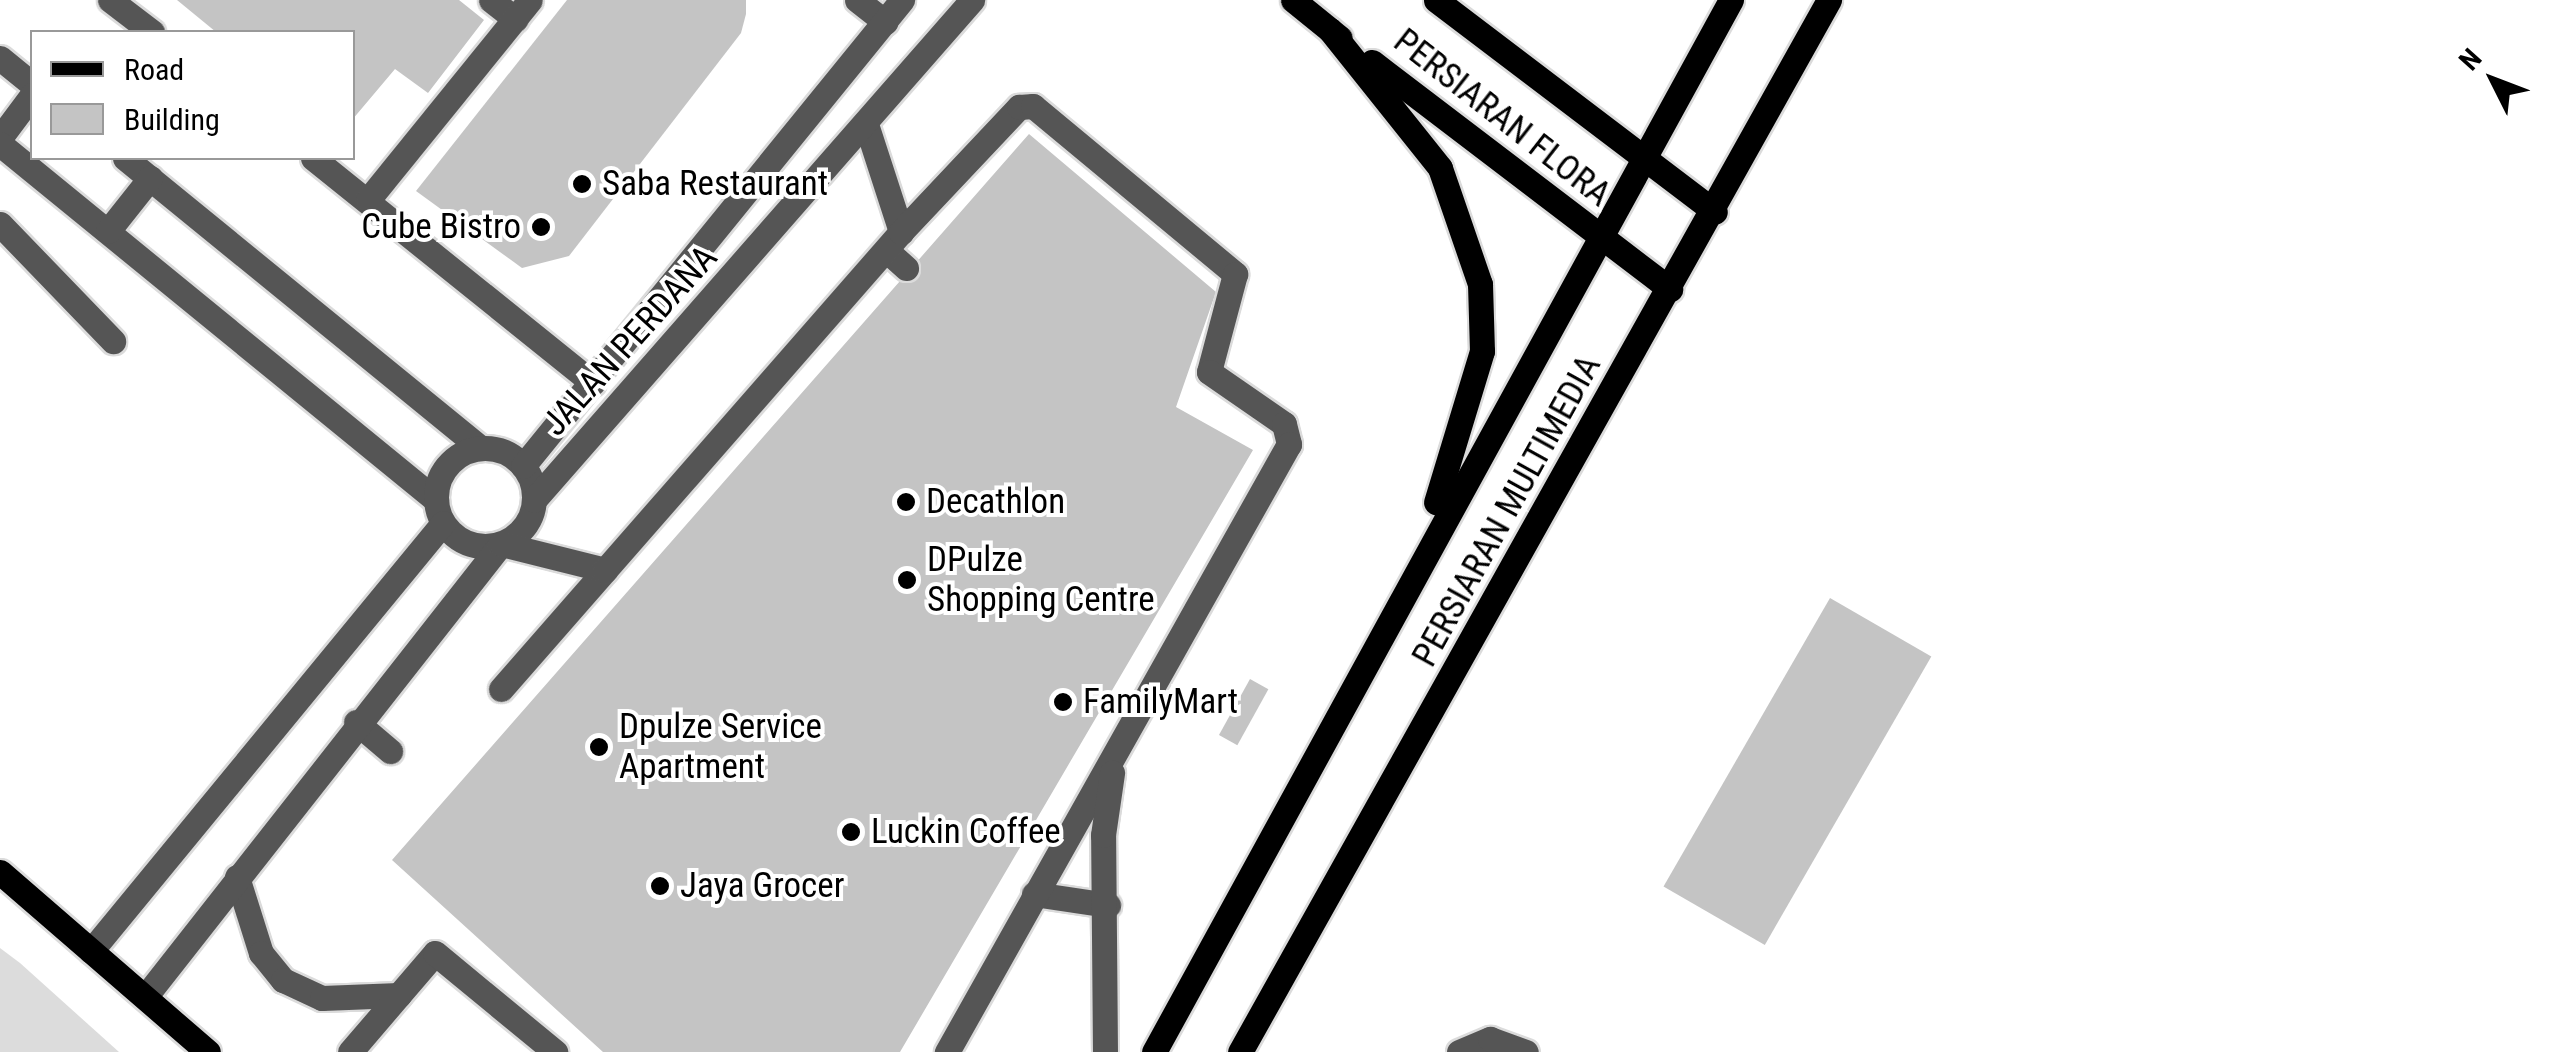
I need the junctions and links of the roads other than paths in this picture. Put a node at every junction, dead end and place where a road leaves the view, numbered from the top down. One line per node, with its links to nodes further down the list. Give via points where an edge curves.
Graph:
1 (110, 0): 12 (street)
2 (491, 0): 10 (street)
3 (857, 0): 11 (street)
4 (902, 0): 11 (street, JALAN PERDANA)
5 (972, 0): 17 (street, JALAN PERDANA)
6 (1293, 0): 13 (main road, PERSIARAN FLORA)
7 (1436, 0): 19 (main road, PERSIARAN FLORA)
8 (1731, 0): 19 (main road, PERSIARAN MULTIMEDIA)
9 (1828, 0): 24 (main road, PERSIARAN MULTIMEDIA)
10 (522, 9): 23 (street)
11 (884, 22): 32 (street, JALAN PERDANA)
12 (149, 30)
13 (1330, 30): 27 (main road, PERSIARAN FLORA); 39 (main road, via 1440,168 1480,284 1482,351)
14 (0, 58): 15 (street)
15 (30, 82)
16 (30, 98): 18 (street)
17 (866, 124): 28 (street); 35 (street, JALAN PERDANA)
18 (0, 141): 26 (street)
19 (1646, 157): 24 (main road, PERSIARAN FLORA); 27 (main road, PERSIARAN MULTIMEDIA)
20 (128, 160): 22 (street, JALAN PERDANA)
21 (316, 160): 23 (street)
22 (150, 178): 26 (street); 33 (street, JALAN PERDANA)
23 (368, 200): 32 (street)
24 (1715, 212): 30 (main road, PERSIARAN MULTIMEDIA)
25 (0, 224): 31 (street)
26 (108, 230): 36 (street)
27 (1595, 234): 30 (main road, PERSIARAN FLORA); 39 (main road, PERSIARAN MULTIMEDIA)
28 (894, 241): 29 (street); 38 (street); 42 (street, via 1019,107 1033,106 1237,279 1209,372 1284,424 1289,444)
29 (906, 268)
30 (1670, 290): 57 (main road, PERSIARAN MULTIMEDIA)
31 (113, 341)
32 (593, 383): 34 (street, JALAN PERDANA)
33 (480, 448): 34 (street, JALAN PERDANA); 36 (street, via 453,460)
34 (524, 466): 35 (street, JALAN PERDANA)
35 (534, 500): 37 (street, JALAN PERDANA, via 527,522)
36 (440, 512): 37 (street, via 468,543); 48 (street)
37 (500, 544): 38 (street); 41 (street, JALAN PERDANA)
38 (605, 570): 40 (street)
39 (1404, 588): 56 (main road, PERSIARAN MULTIMEDIA)
40 (500, 689)
41 (356, 722): 43 (street); 45 (street, JALAN PERDANA)
42 (1125, 735): 46 (street); 47 (street, via 1108,786)
43 (390, 751)
44 (0, 872): 48 (main road)
45 (236, 877): 49 (street, via 261,953 282,980 322,998); 50 (street, JALAN PERDANA)
46 (1034, 894): 47 (street); 54 (street)
47 (1108, 906): 55 (street)
48 (91, 951): 50 (main road)
49 (399, 995): 52 (street); 53 (street, via 435,953)
50 (145, 998): 51 (main road)
51 (208, 1052)
52 (350, 1052)
53 (554, 1052)
54 (947, 1052)
55 (1105, 1052)
56 (1154, 1052)
57 (1240, 1052)
58 (1459, 1052): 59 (street, via 1490,1039)
59 (1526, 1052)

